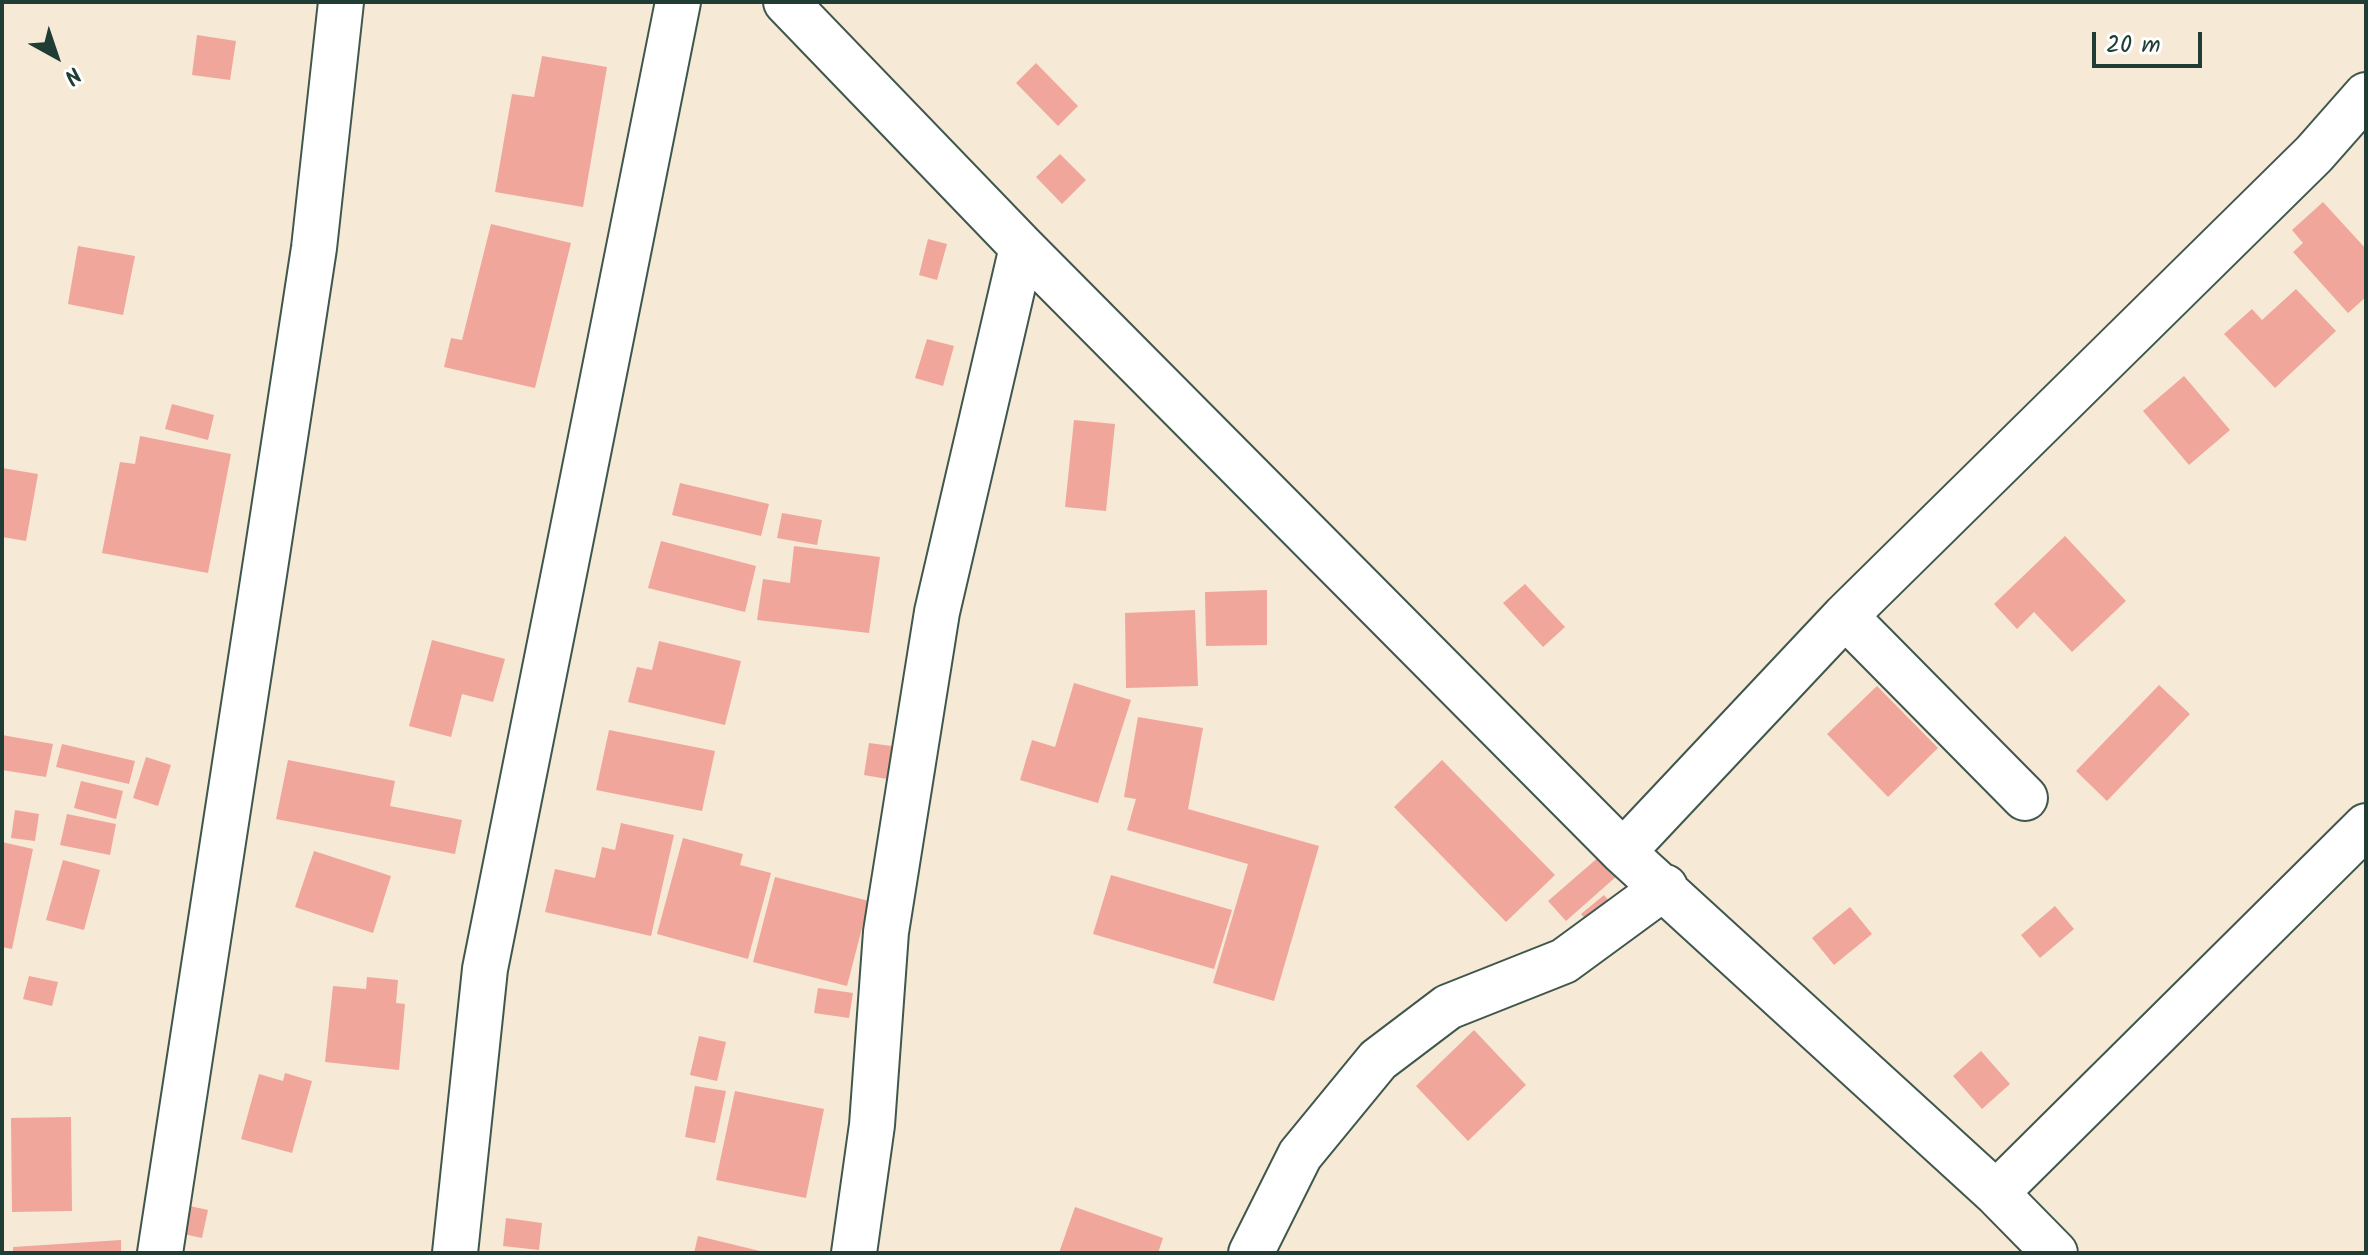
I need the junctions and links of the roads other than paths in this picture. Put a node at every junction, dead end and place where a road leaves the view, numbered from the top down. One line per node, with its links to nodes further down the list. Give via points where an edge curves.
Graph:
1 (341, 2): 12 (street, via 314,248)
2 (678, 2): 13 (street, via 485,969)
3 (786, 2): 5 (street)
4 (2366, 95): 6 (street, via 2314,154)
5 (1022, 247): 9 (street); 14 (street, via 935,627 886,932 872,1125)
6 (1845, 616): 7 (street); 9 (street)
7 (2025, 798)
8 (2366, 826): 11 (street)
9 (1623, 852): 10 (street)
10 (1665, 887): 11 (street); 15 (street, via 1564,961 1448,1007 1378,1060 1300,1155)
11 (1996, 1193): 16 (street)
12 (160, 1253)
13 (455, 1253)
14 (854, 1253)
15 (1251, 1253)
16 (2055, 1253)

